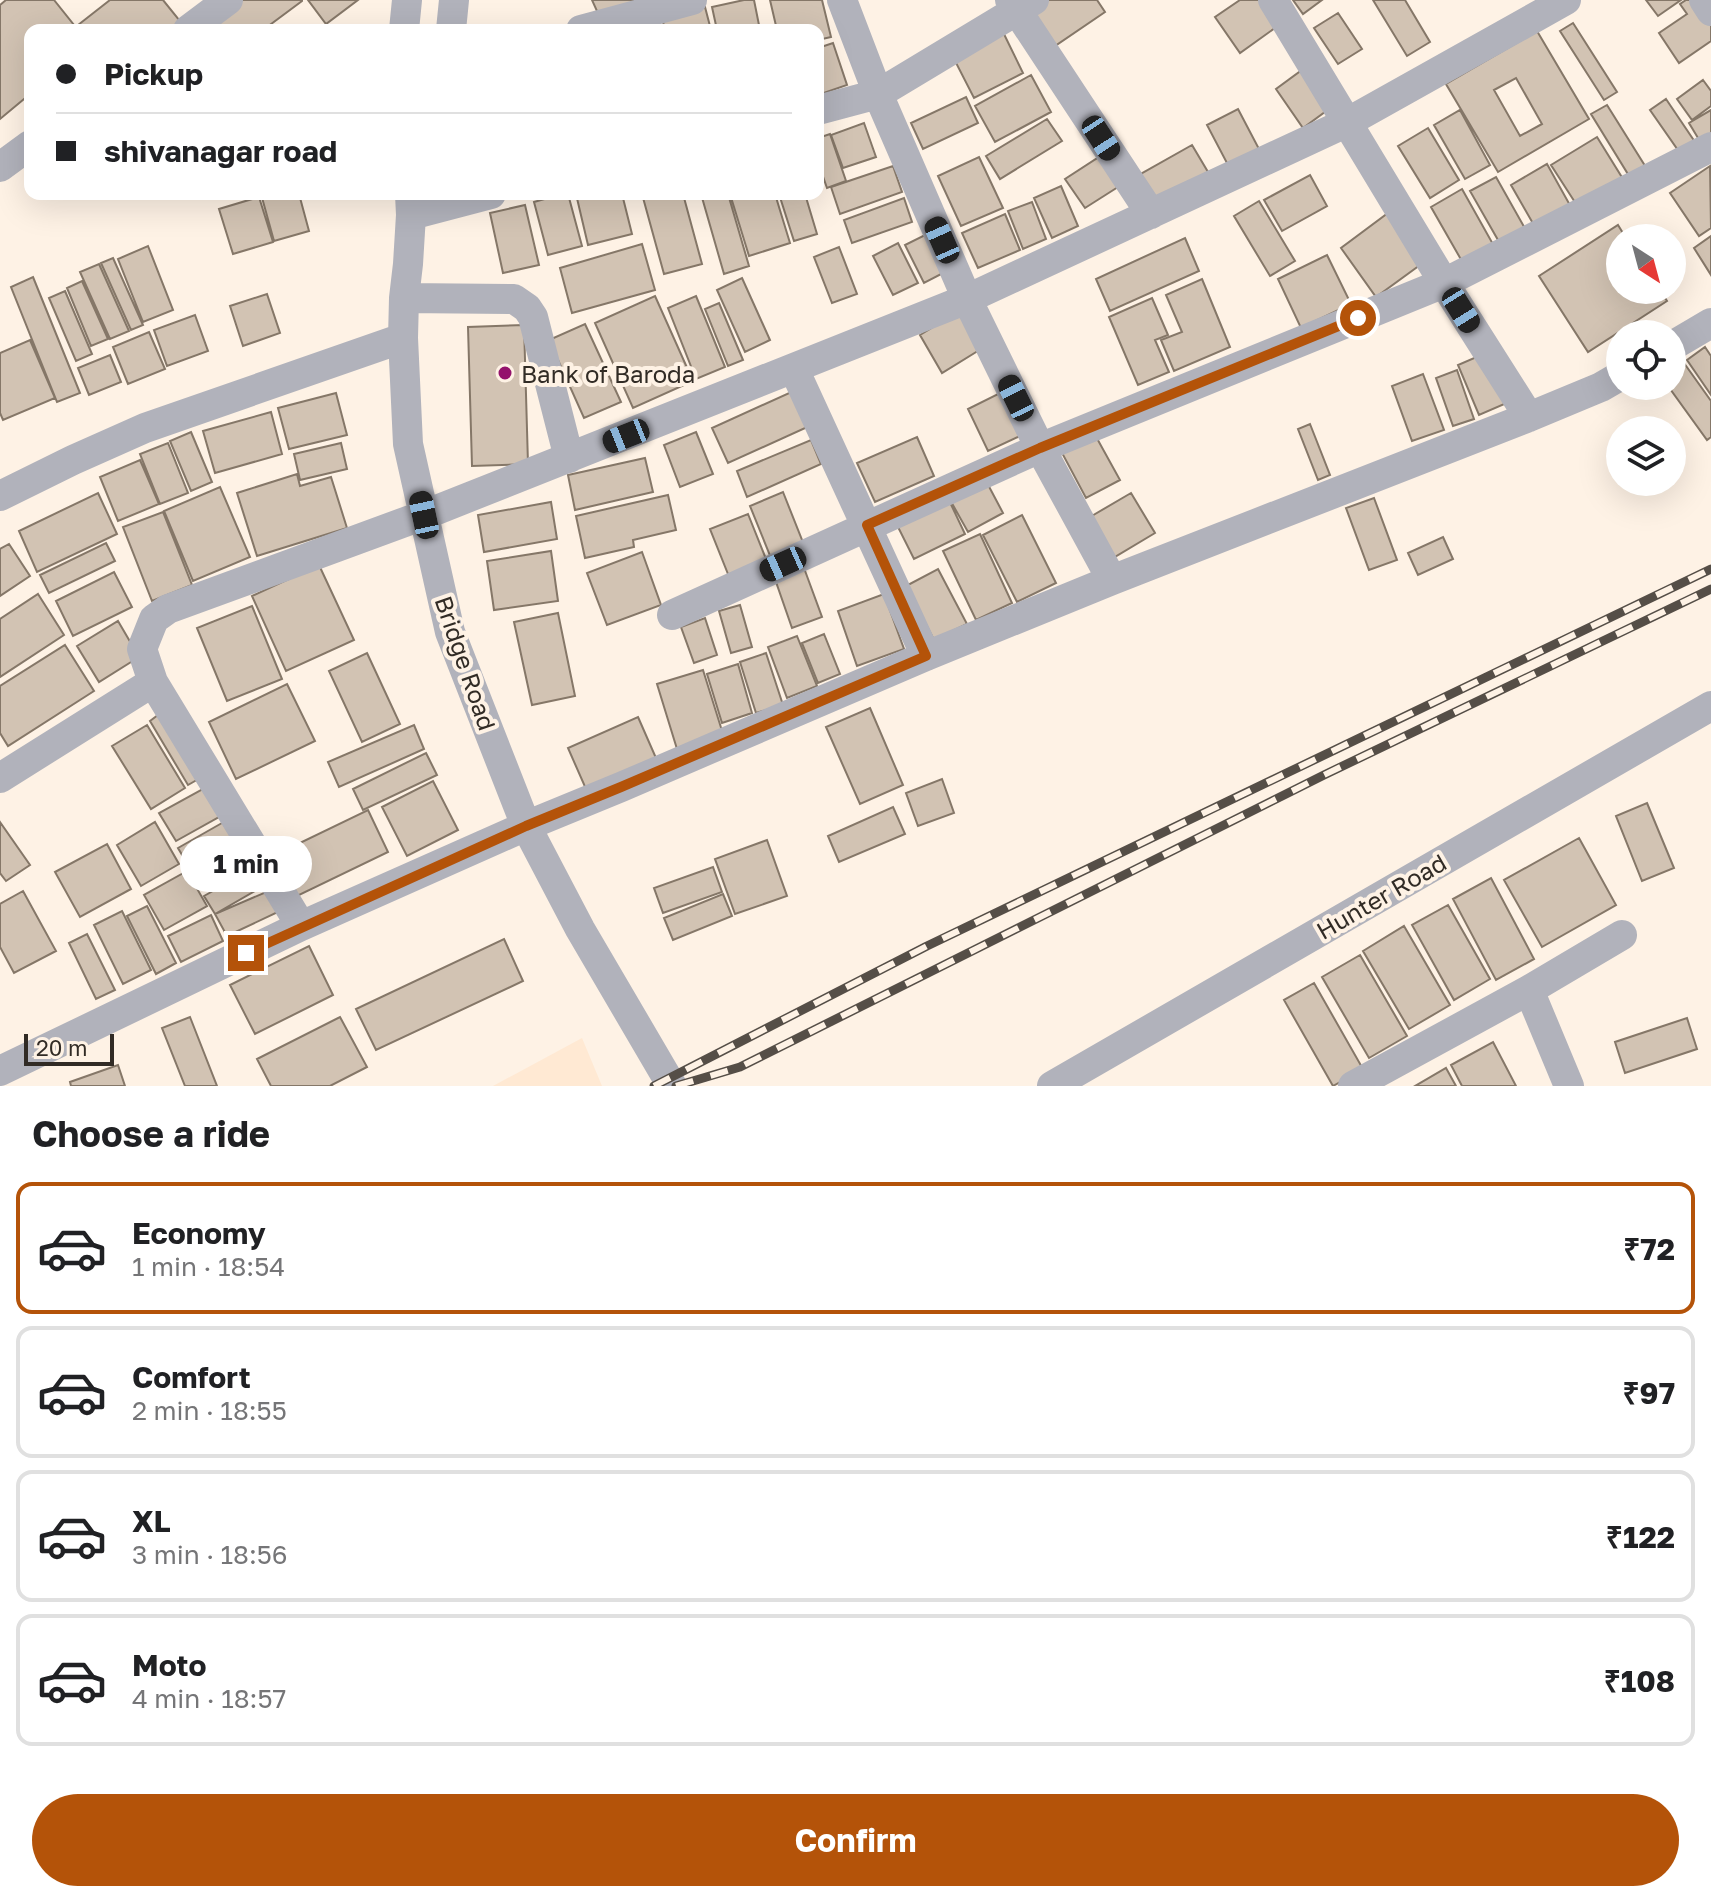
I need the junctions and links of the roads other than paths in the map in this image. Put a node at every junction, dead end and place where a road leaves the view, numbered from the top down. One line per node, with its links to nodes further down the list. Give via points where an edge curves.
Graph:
1 (407, 0): 10 (street)
2 (454, 0): 11 (street)
3 (692, 0): 12 (street)
4 (842, 0): 13 (street)
5 (1273, 0): 15 (street)
6 (1566, 0): 15 (street)
7 (1704, 0): 9 (street)
8 (1020, 4): 13 (street); 20 (street)
9 (1711, 11)
10 (405, 24)
11 (452, 24)
12 (603, 24)
13 (878, 94): 14 (street); 23 (street)
14 (824, 108)
15 (1348, 122): 20 (street); 21 (street)
16 (1711, 147): 21 (street)
17 (24, 149): 18 (street)
18 (0, 167)
19 (411, 201): 22 (street, Bridge Road)
20 (1151, 214): 23 (street)
21 (1444, 283): 29 (street); 30 (street)
22 (404, 298): 25 (street, Bridge Road); 31 (street, via 514,299 527,308)
23 (967, 299): 27 (street); 30 (street)
24 (1711, 323): 26 (street)
25 (403, 338): 32 (street, via 145,428); 33 (street, Bridge Road, via 408,444)
26 (1686, 338)
27 (794, 369): 31 (street); 34 (street)
28 (1606, 384): 29 (street)
29 (1529, 417): 35 (street)
30 (1040, 448): 34 (street); 35 (street)
31 (569, 458): 33 (street)
32 (0, 496)
33 (424, 515): 38 (street, via 168,609 154,619 142,649); 41 (street, Bridge Road, via 450,632)
34 (867, 525): 36 (street); 37 (street)
35 (1112, 580): 37 (street)
36 (672, 615)
37 (926, 656): 41 (street)
38 (153, 682): 40 (street); 42 (street)
39 (1711, 706): 47 (street, Hunter Road)
40 (0, 778)
41 (526, 826): 42 (street); 46 (street, Bridge Road)
42 (301, 926): 45 (street)
43 (1622, 935): 44 (street)
44 (1529, 990): 48 (street); 49 (street)
45 (0, 1071)
46 (672, 1086)
47 (1052, 1086)
48 (1353, 1086)
49 (1569, 1086)

